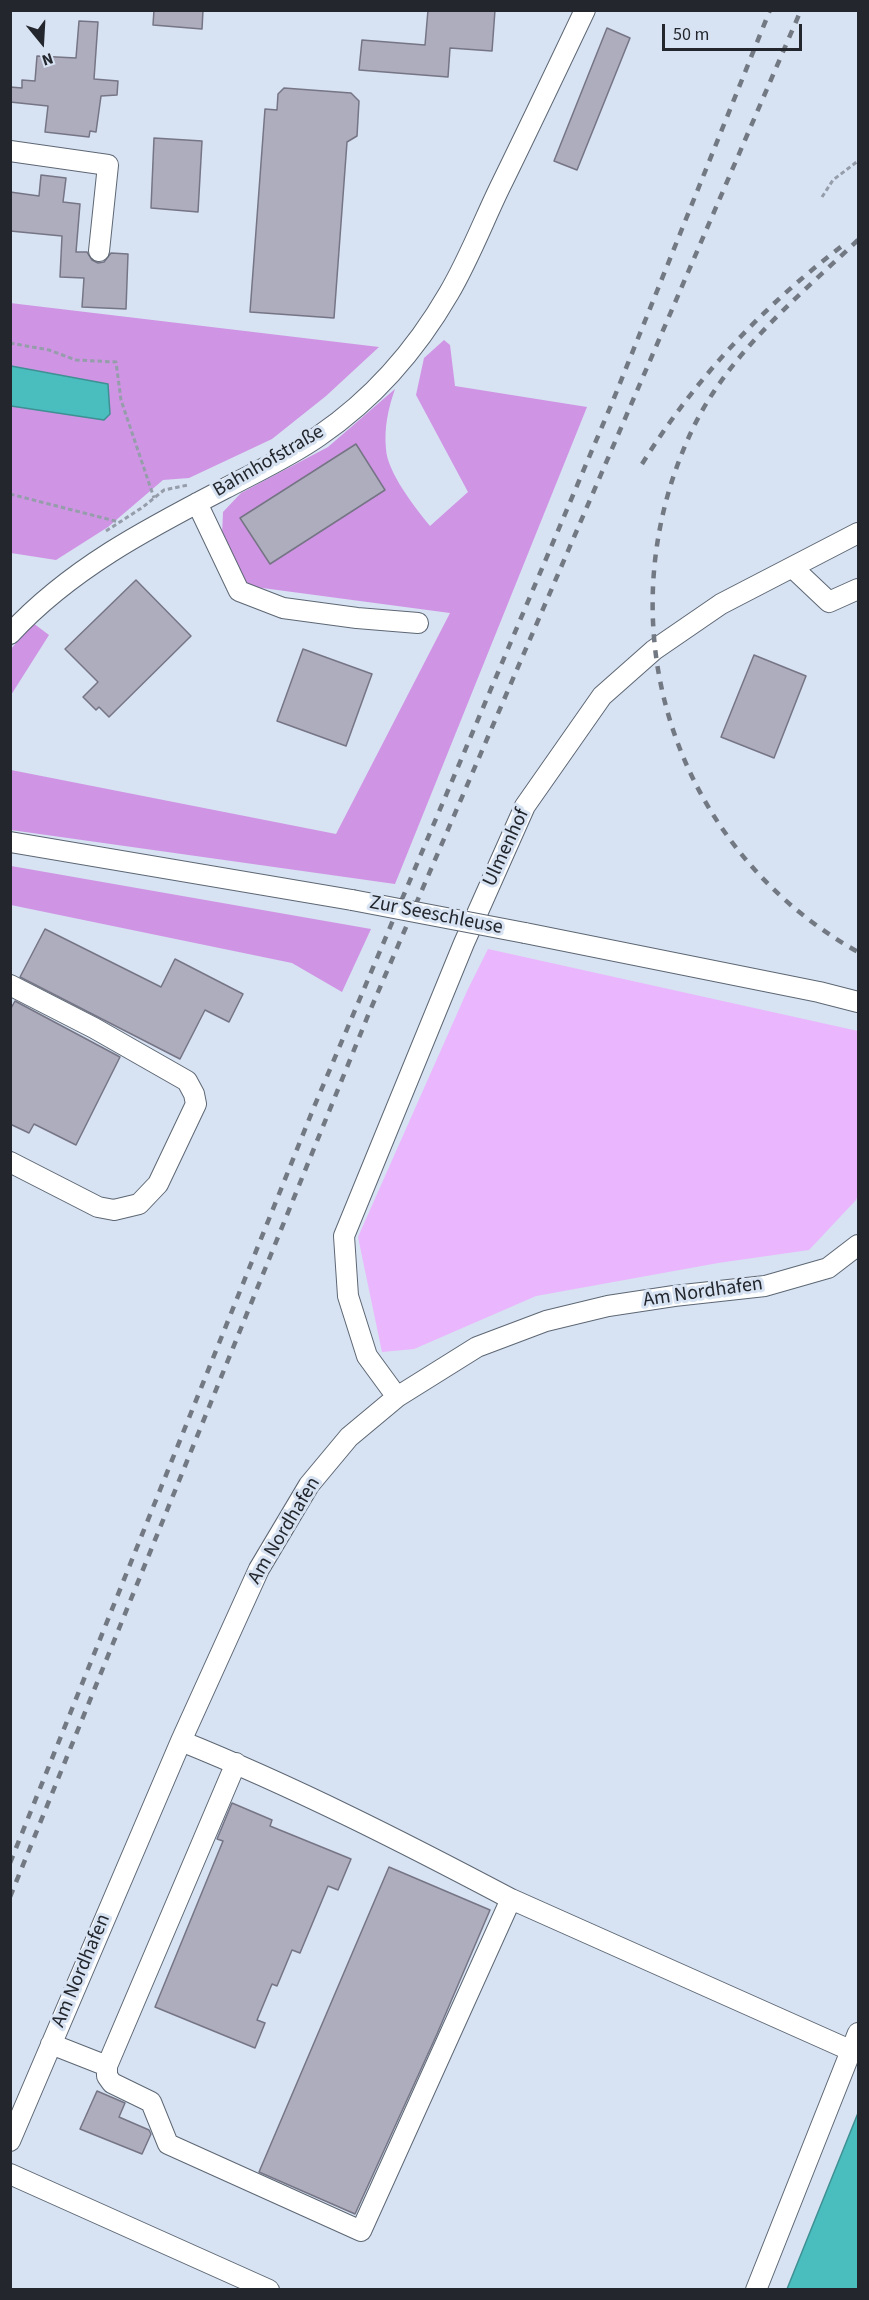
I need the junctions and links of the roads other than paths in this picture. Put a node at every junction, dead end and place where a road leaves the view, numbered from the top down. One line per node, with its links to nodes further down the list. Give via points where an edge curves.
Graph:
1 (585, 10): 4 (street, Bahnhofstraße, via 450,292 421,337 380,386 319,436)
2 (10, 151): 3 (street, via 108,165)
3 (99, 251)
4 (197, 503): 8 (street, via 239,591 283,608); 9 (street, Bahnhofstraße, via 98,560 61,586)
5 (858, 533): 6 (street, Ulmenhof)
6 (793, 568): 7 (street, via 829,602); 15 (street, Ulmenhof, via 721,604 654,650 602,696 525,806 464,943 344,1236 348,1296 367,1356)
7 (858, 589)
8 (418, 623)
9 (10, 634)
10 (10, 842): 12 (street, Zur Seeschleuse, bridge, via 352,900)
11 (10, 985): 13 (street, via 187,1081 196,1104 158,1184 139,1204 114,1210 98,1207)
12 (858, 1002)
13 (10, 1162)
14 (858, 1245): 15 (street, Am Nordhafen, via 828,1268 765,1286 630,1303 546,1321 477,1347)
15 (397, 1397): 16 (street, Am Nordhafen, via 349,1437 309,1485 259,1569)
16 (182, 1741): 17 (street); 20 (street, Am Nordhafen)
17 (236, 1763): 18 (street, via 379,1829); 21 (street)
18 (511, 1899): 19 (street); 21 (street, via 360,2232 168,2144 151,2102 112,2083)
19 (855, 2042): 25 (street)
20 (51, 2044): 21 (street); 22 (street, Am Nordhafen)
21 (107, 2066)
22 (10, 2141)
23 (10, 2174): 24 (street)
24 (269, 2289)
25 (756, 2289)

